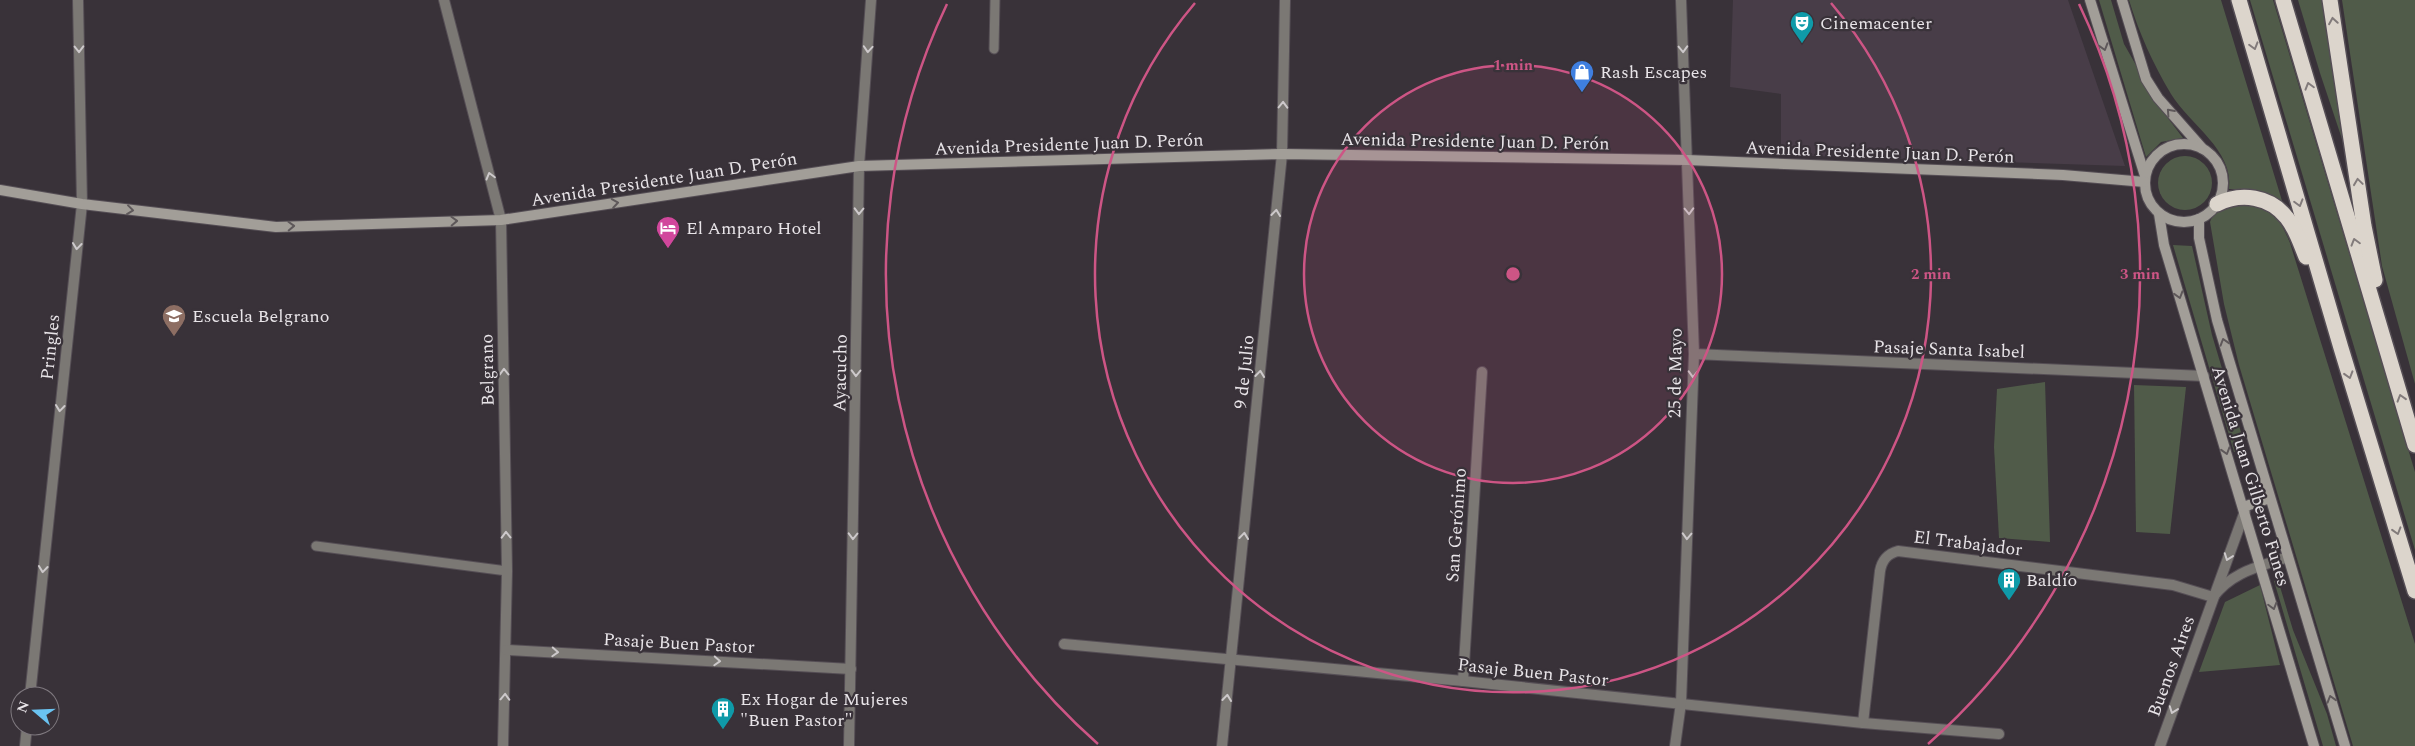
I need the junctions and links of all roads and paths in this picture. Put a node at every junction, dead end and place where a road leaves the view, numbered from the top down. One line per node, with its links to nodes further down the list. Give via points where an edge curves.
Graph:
1 (78, 0): 19 (street, Pringles, one-way to 19)
2 (444, 0): 23 (street, Belgrano, one-way to 2)
3 (871, 0): 16 (street, Ayacucho, one-way to 16)
4 (995, 0): 12 (lane)
5 (1285, 0): 14 (street, 9 de Julio, one-way to 5)
6 (1681, 0): 15 (street, 25 de Mayo, one-way to 15)
7 (2090, 0): 17 (street, one-way to 17)
8 (2122, 0): 13 (street, one-way to 8, via 2158,98 2146,79)
9 (2239, 0): 24 (highway, one-way to 24)
10 (2283, 0): 26 (highway, one-way to 10)
11 (2330, 0): 26 (highway, one-way to 11, via 2364,226)
12 (994, 49)
13 (2202, 148): 17 (street, via 2191,144 2167,148 2149,165); 20 (street, via 2220,167 2222,192)
14 (1282, 154): 15 (street, Avenida Presidente Juan D. Perón); 16 (street, Avenida Presidente Juan D. Perón); 40 (street, 9 de Julio, one-way to 14)
15 (1687, 160): 17 (street, Avenida Presidente Juan D. Perón); 25 (street, 25 de Mayo, one-way to 25)
16 (860, 166): 23 (street, Avenida Presidente Juan D. Perón, one-way to 16); 41 (street, Ayacucho, one-way to 41)
17 (2145, 179): 21 (street, via 2148,198)
18 (0, 190): 19 (street, Avenida Presidente Juan D. Perón)
19 (82, 204): 23 (street, Avenida Presidente Juan D. Perón, one-way to 23, via 276,227); 43 (street, Pringles, one-way to 43)
20 (2217, 204): 22 (street); 24 (highway, via 2230,198 2257,198 2286,216 2296,232)
21 (2160, 214): 22 (street, via 2178,222); 28 (street, Avenida Juan Gilberto Funes, one-way to 28, via 2164,245)
22 (2199, 219): 30 (street, Avenida Juan Gilberto Funes, one-way to 22, via 2217,320 2199,238)
23 (501, 220): 35 (street, Belgrano, one-way to 23)
24 (2341, 348): 36 (highway, one-way to 36)
25 (1694, 354): 28 (street, Pasaje Santa Isabel); 44 (street, 25 de Mayo, one-way to 44)
26 (2392, 368): 29 (highway, one-way to 26)
27 (1482, 372): 42 (street, San Gerónimo)
28 (2204, 376): 31 (street, Avenida Juan Gilberto Funes, one-way to 31)
29 (2415, 444)
30 (2270, 498): 31 (street); 33 (street, Avenida Juan Gilberto Funes)
31 (2244, 509): 34 (street, Avenida Juan Gilberto Funes); 37 (street, Buenos Aires, one-way to 37)
32 (316, 546): 35 (lane)
33 (2288, 557): 34 (street, Buenos Aires); 53 (street, Avenida Juan Gilberto Funes, one-way to 33)
34 (2261, 566): 37 (street, Buenos Aires, via 2230,579); 52 (street, Avenida Juan Gilberto Funes, one-way to 52)
35 (507, 571): 39 (street, Belgrano)
36 (2415, 591)
37 (2213, 597): 45 (street, El Trabajador, via 2173,585 1898,551 1892,553 1882,563 1880,571); 51 (street, Buenos Aires, one-way to 51)
38 (1064, 644): 40 (street, Pasaje Buen Pastor)
39 (506, 650): 41 (street, Pasaje Buen Pastor, one-way to 41); 47 (street, Belgrano, one-way to 39)
40 (1231, 659): 42 (street, Pasaje Buen Pastor); 49 (street, 9 de Julio, one-way to 40)
41 (850, 669): 48 (street, Ayacucho)
42 (1463, 681): 44 (street, Pasaje Buen Pastor)
43 (31, 686)
44 (1681, 704): 45 (street, Pasaje Buen Pastor); 50 (street, 25 de Mayo)
45 (1863, 723): 46 (street, Pasaje Buen Pastor)
46 (1999, 734)
47 (503, 746)
48 (849, 746)
49 (1222, 746)
50 (1675, 746)
51 (2160, 746)
52 (2314, 746)
53 (2345, 746)

